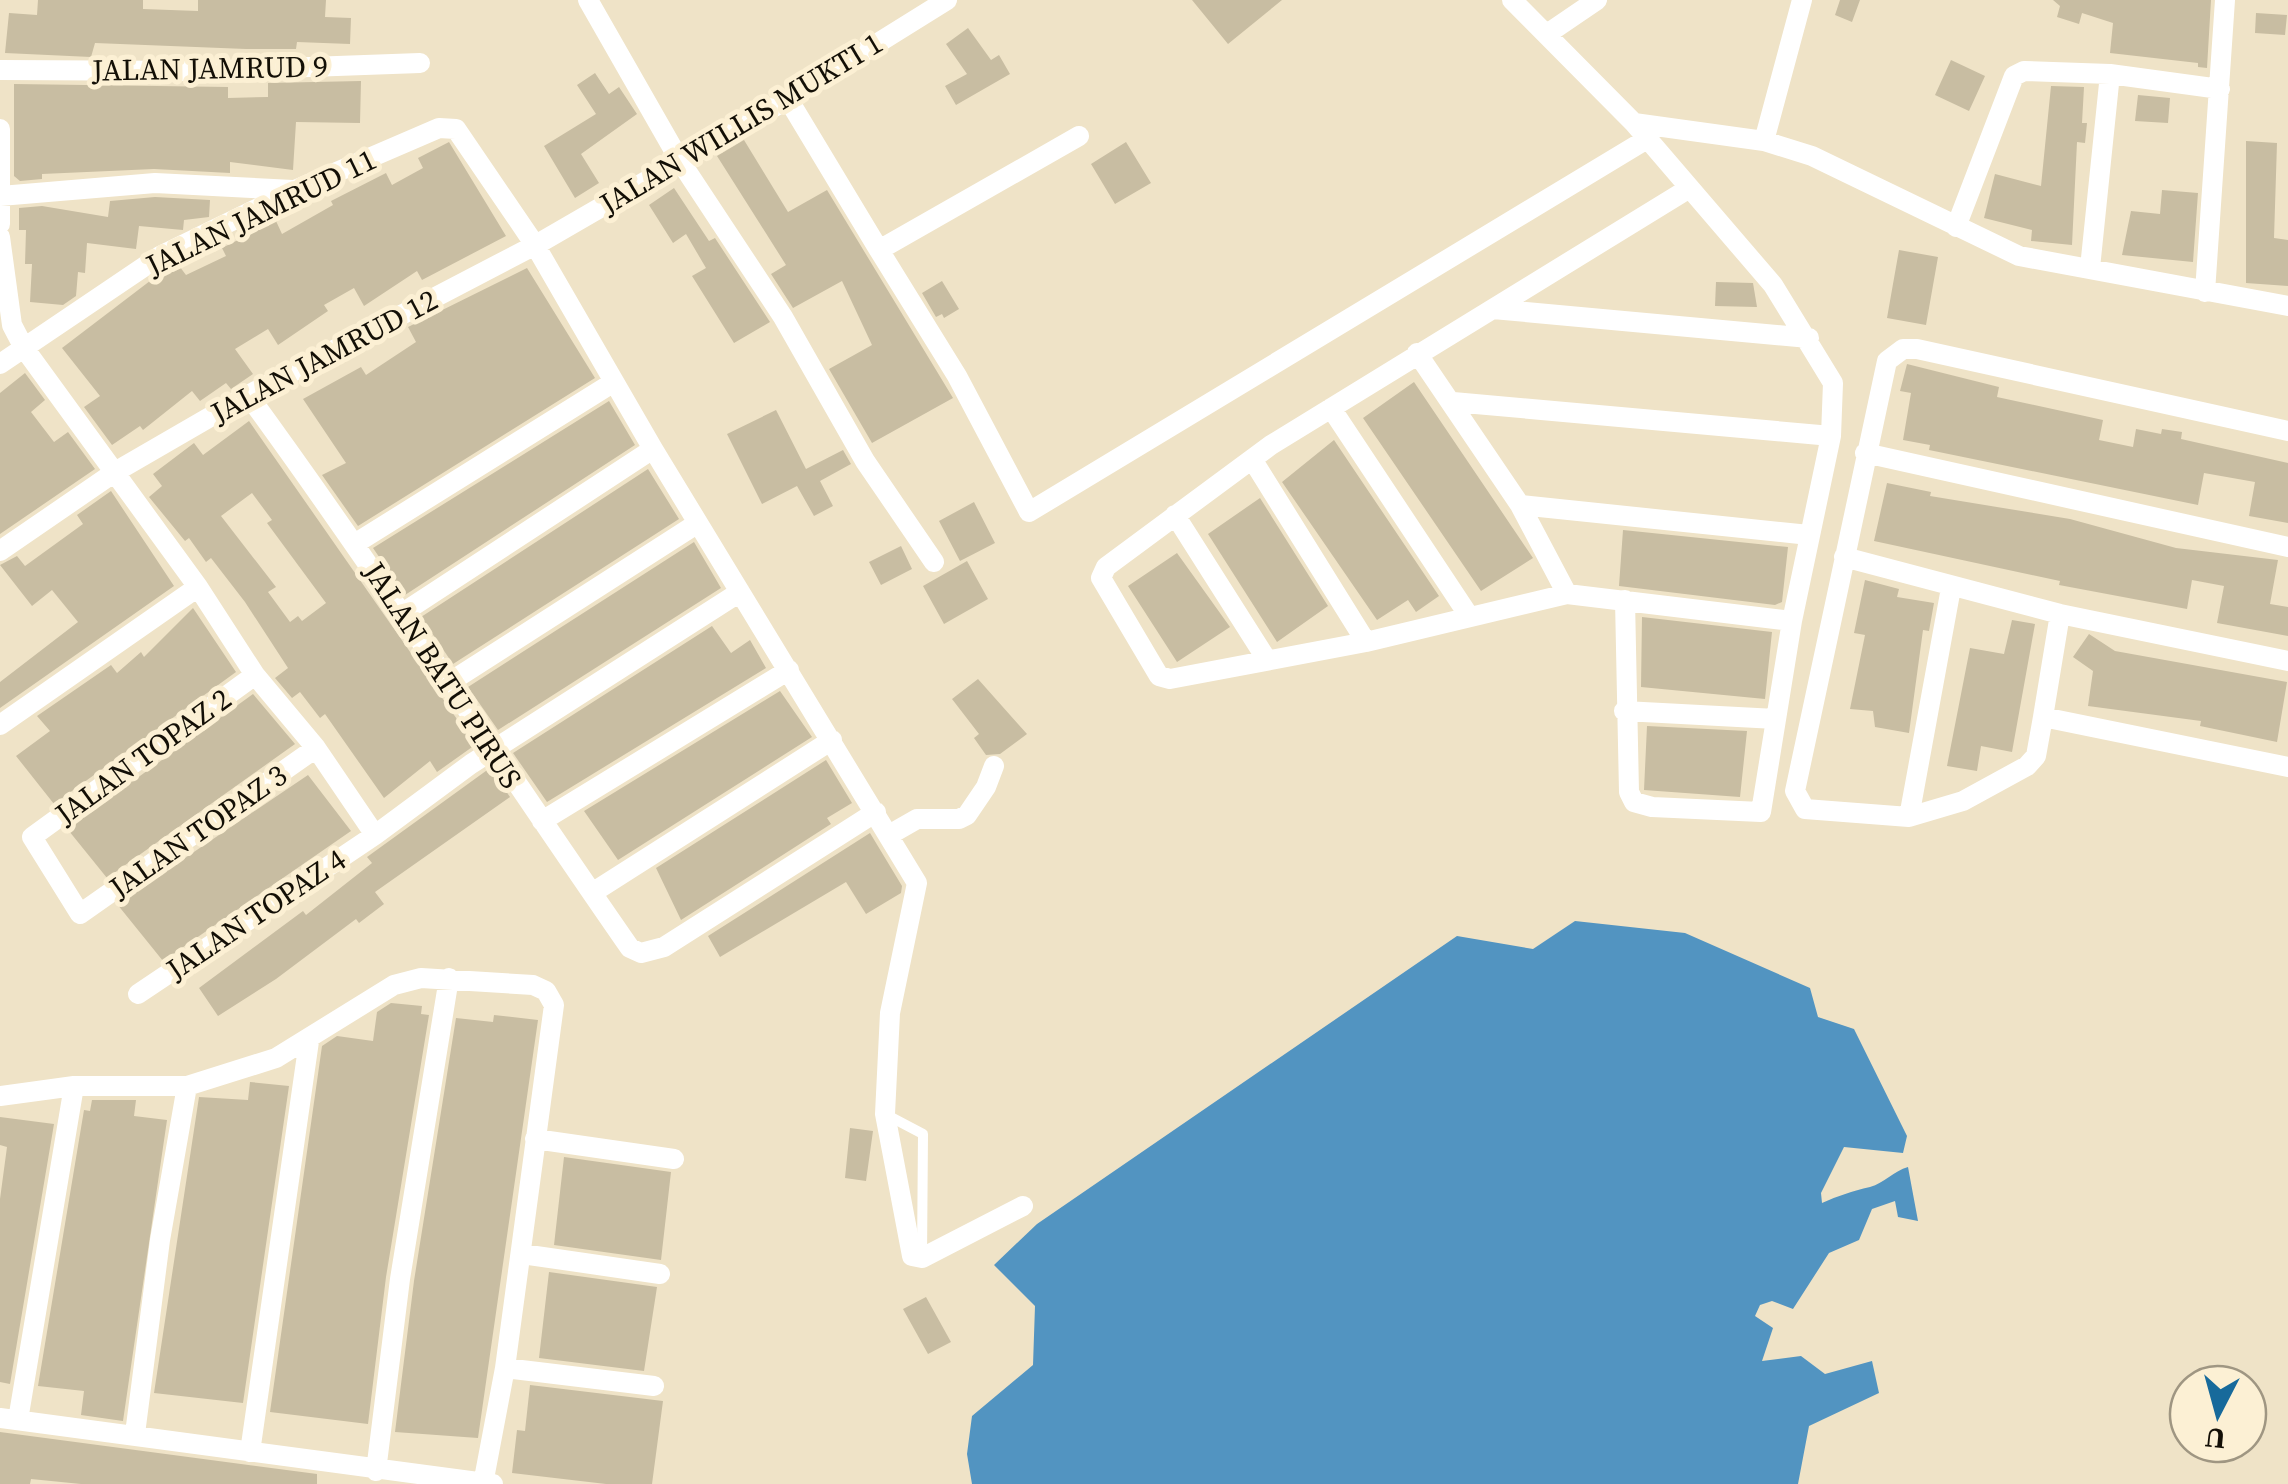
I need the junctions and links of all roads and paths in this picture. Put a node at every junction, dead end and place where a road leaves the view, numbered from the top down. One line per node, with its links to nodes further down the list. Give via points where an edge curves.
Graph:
1 (588, 0): 17 (street)
2 (947, 0): 12 (street, JALAN WILLIS MUKTI 1)
3 (1512, 0): 7 (street)
4 (1596, 0): 7 (street)
5 (1802, 0): 16 (street)
6 (2225, 0): 11 (street)
7 (1547, 34): 14 (street)
8 (420, 63): 9 (street, JALAN JAMRUD 9)
9 (0, 70)
10 (2110, 74): 11 (street); 22 (street, via 2014,76); 26 (street)
11 (2220, 90): 27 (street)
12 (788, 99): 17 (street, JALAN WILLIS MUKTI 1); 25 (street)
13 (0, 129): 20 (street)
14 (1640, 132): 16 (street); 18 (street); 25 (street, via 1029,512)
15 (1080, 136): 25 (street)
16 (1764, 141): 22 (street, via 1848,171)
17 (680, 161): 24 (street, JALAN WILLIS MUKTI 1); 52 (street)
18 (1688, 189): 29 (street); 30 (street, via 1773,285)
19 (295, 190): 20 (street, via 155,183); 24 (street, JALAN JAMRUD 11, via 439,128 456,129); 31 (street, JALAN JAMRUD 11, via 160,256)
20 (1, 196): 21 (street)
21 (0, 224)
22 (1956, 228): 26 (street, via 2019,256)
23 (0, 237): 31 (street, via 12,325)
24 (538, 243): 34 (street); 35 (street, JALAN JAMRUD 12)
25 (880, 250)
26 (2090, 268): 27 (street)
27 (2205, 292): 28 (street)
28 (2288, 306)
29 (1494, 309): 30 (street); 32 (street)
30 (1809, 338): 39 (street, via 1833,383)
31 (24, 348): 33 (street, JALAN JAMRUD 11); 43 (street)
32 (1417, 353): 36 (street); 37 (street)
33 (0, 364)
34 (614, 382): 40 (street); 48 (street)
35 (248, 395): 43 (street, JALAN JAMRUD 12); 48 (street, JALAN BATU PIRUS)
36 (1452, 402): 39 (street); 44 (street)
37 (1330, 408): 42 (street); 60 (street)
38 (2288, 431): 41 (street, via 1903,349 1886,361)
39 (1831, 436): 47 (street)
40 (653, 449): 46 (street); 58 (street)
41 (1865, 453): 49 (street); 51 (street)
42 (1252, 459): 45 (street); 62 (street)
43 (115, 472): 50 (street, JALAN JAMRUD 12); 53 (street)
44 (1520, 505): 47 (street); 56 (street)
45 (1174, 515): 63 (street); 63 (street, via 1101,578 1159,676 1181,679)
46 (698, 523): 55 (street); 67 (street)
47 (1809, 535): 61 (street)
48 (356, 543): 58 (street, JALAN BATU PIRUS)
49 (2288, 547)
50 (0, 550)
51 (1844, 557): 54 (street); 78 (street, via 1796,791 1805,809)
52 (934, 562)
53 (198, 587): 66 (street); 71 (street)
54 (1952, 588): 59 (street); 78 (street)
55 (740, 592): 65 (street); 74 (street, JALAN TOPAZ 4)
56 (1566, 594): 57 (street); 60 (street)
57 (1626, 600): 61 (street); 68 (street)
58 (404, 612): 67 (street, JALAN BATU PIRUS)
59 (2060, 614): 64 (street); 69 (street)
60 (1469, 616): 62 (street)
61 (1792, 622): 70 (street)
62 (1366, 642): 63 (street)
63 (1267, 660)
64 (2288, 661)
65 (789, 670): 72 (street); 79 (street)
66 (255, 675): 73 (street); 83 (street, JALAN TOPAZ 2, via 32,837)
67 (450, 682): 74 (street, JALAN BATU PIRUS)
68 (1624, 710): 70 (street); 70 (street, via 1634,802 1753,815 1764,804)
69 (2043, 717): 76 (street); 78 (street, via 2036,756 2027,766 1963,801)
70 (1776, 720)
71 (0, 725)
72 (832, 740): 77 (street); 82 (street)
73 (316, 748): 81 (street); 83 (street, JALAN TOPAZ 3)
74 (493, 752): 79 (street, JALAN BATU PIRUS); 81 (street, JALAN TOPAZ 4)
75 (994, 766): 80 (street, via 966,815)
76 (2288, 768)
77 (876, 812): 80 (street); 82 (street, JALAN BATU PIRUS, via 664,947 630,948)
78 (1909, 817)
79 (542, 820): 82 (street, JALAN BATU PIRUS)
80 (899, 829): 90 (street, via 917,884 890,1013)
81 (375, 835): 85 (street, JALAN TOPAZ 4)
82 (592, 893)
83 (80, 914)
84 (450, 978): 86 (street, via 394,985); 91 (street, via 533,985 554,1006); 102 (street)
85 (138, 994)
86 (309, 1041): 88 (street); 101 (street)
87 (74, 1086): 88 (street); 89 (street); 99 (street)
88 (188, 1086): 100 (street)
89 (0, 1096)
90 (885, 1114): 95 (street, via 912,1256); 95 (lane, via 923,1134)
91 (535, 1139): 92 (street); 94 (street)
92 (674, 1159)
93 (1023, 1206): 95 (street)
94 (522, 1254): 96 (street); 97 (street)
95 (922, 1258)
96 (660, 1274)
97 (505, 1368): 98 (street); 103 (street)
98 (654, 1386)
99 (9, 1419): 100 (street)
100 (135, 1434): 101 (street)
101 (250, 1452): 102 (street)
102 (376, 1470): 103 (street)
103 (486, 1484)

